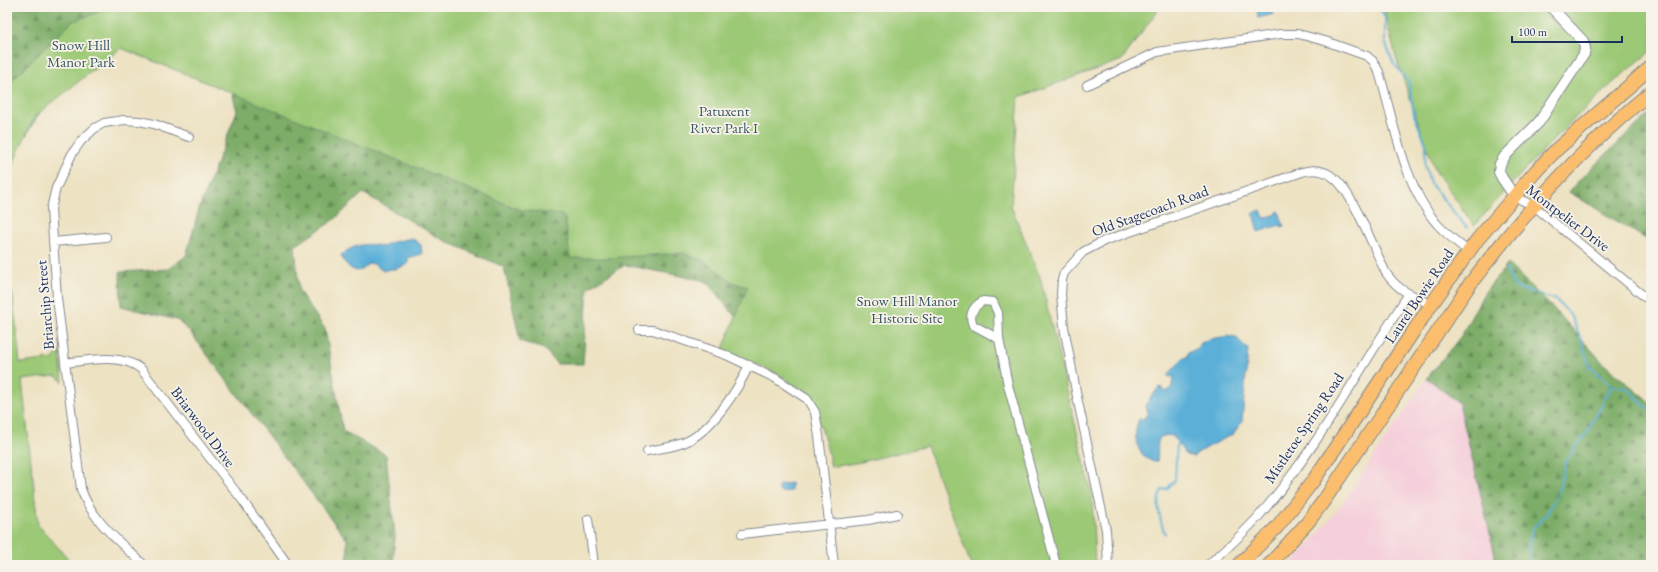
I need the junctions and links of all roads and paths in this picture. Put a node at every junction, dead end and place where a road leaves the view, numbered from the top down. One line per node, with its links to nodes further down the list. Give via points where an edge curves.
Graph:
1 (1551, 7): 6 (street, Montpelier Drive, via 1583,41 1584,54 1539,122 1500,164 1502,178)
2 (1651, 67): 6 (main road, Laurel Bowie Road, via 1557,149)
3 (1087, 84): 10 (street, via 1163,50 1281,34 1298,34 1367,56 1373,60 1379,72 1402,155 1421,200 1441,228)
4 (1651, 92): 7 (main road, via 1583,154)
5 (189, 137): 9 (street, Briarchip Street, via 154,124 124,120 104,123 87,134 72,154 56,188 51,209)
6 (1515, 197): 7 (street, Montpelier Drive); 10 (main road, Laurel Bowie Road)
7 (1534, 206): 12 (street, Montpelier Drive); 18 (main road, via 1470,284)
8 (106, 237): 9 (street)
9 (54, 242): 16 (street, Briarchip Street)
10 (1469, 252): 13 (main road, Laurel Bowie Road)
11 (1408, 295): 13 (street, Old Stagecoach Road); 30 (street, Old Stagecoach Road, via 1386,273 1343,187 1334,178 1318,171 1302,172 1104,241 1088,248 1077,257 1064,273 1062,280 1064,327 1106,530); 31 (street, Mistletoe Spring Road, via 1290,478 1248,528)
12 (1651, 302)
13 (1430, 305): 19 (main road, Laurel Bowie Road)
14 (639, 330): 17 (street, via 653,330)
15 (999, 339): 15 (street, via 998,313 992,302 984,301 978,304 971,315 974,325); 29 (street, via 1008,385)
16 (65, 363): 25 (street, Briarchip Street, via 79,480 84,500 104,527); 26 (street, Briarwood Drive, via 119,360 132,363 141,369 243,501)
17 (749, 365): 20 (street, via 722,410 698,434 684,443); 23 (street, via 780,381 812,404 820,436)
18 (1403, 384): 19 (main road, via 1386,389 1359,429); 33 (main road, via 1308,522)
19 (1346, 434): 32 (main road, Laurel Bowie Road, via 1295,506)
20 (647, 451)
21 (897, 514): 23 (street, via 868,520)
22 (588, 519): 27 (street)
23 (829, 523): 24 (street); 28 (street)
24 (742, 534)
25 (144, 565)
26 (288, 565)
27 (594, 565)
28 (834, 565)
29 (1056, 565)
30 (1108, 565)
31 (1208, 565)
32 (1239, 565)
33 (1269, 565)

